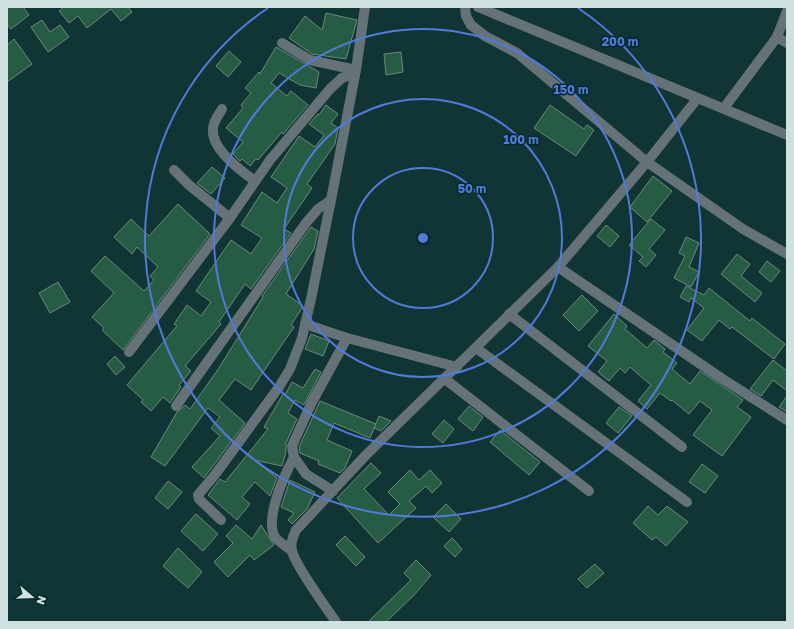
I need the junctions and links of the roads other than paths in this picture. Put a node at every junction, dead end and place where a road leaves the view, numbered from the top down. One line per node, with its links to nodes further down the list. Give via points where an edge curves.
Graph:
1 (365, 7): 8 (street)
2 (465, 7): 13 (street, via 471,25 485,36 517,53)
3 (478, 7): 9 (street)
4 (787, 11): 5 (street)
5 (777, 38): 7 (street); 10 (street)
6 (282, 43): 8 (street, via 310,60)
7 (787, 43)
8 (355, 72): 15 (street, via 342,78 330,89); 16 (street)
9 (697, 99): 10 (street); 13 (street)
10 (724, 108): 12 (street)
11 (222, 109): 15 (street, via 215,121 213,135 233,165)
12 (787, 135)
13 (647, 162): 18 (street, via 743,229); 19 (street)
14 (174, 170): 17 (street, via 189,186)
15 (255, 181): 17 (street)
16 (332, 200): 21 (street); 27 (street, via 318,209 306,223)
17 (230, 218): 24 (street)
18 (787, 254)
19 (558, 267): 20 (street); 28 (street)
20 (509, 314): 23 (street); 29 (street)
21 (305, 324): 22 (street); 34 (street, via 290,369 279,387 198,495)
22 (347, 338): 25 (street); 30 (street, via 312,402 292,446)
23 (476, 348): 25 (street); 33 (street)
24 (129, 352)
25 (457, 367): 26 (street)
26 (445, 379): 31 (street, via 366,455); 32 (street)
27 (176, 406)
28 (787, 420)
29 (682, 447)
30 (294, 457): 31 (street, via 306,474); 35 (street, via 286,471 273,512 272,526 275,537)
31 (333, 491): 35 (street, via 296,530 291,541)
32 (589, 491)
33 (687, 502)
34 (221, 520)
35 (292, 551): 36 (street)
36 (336, 622)

